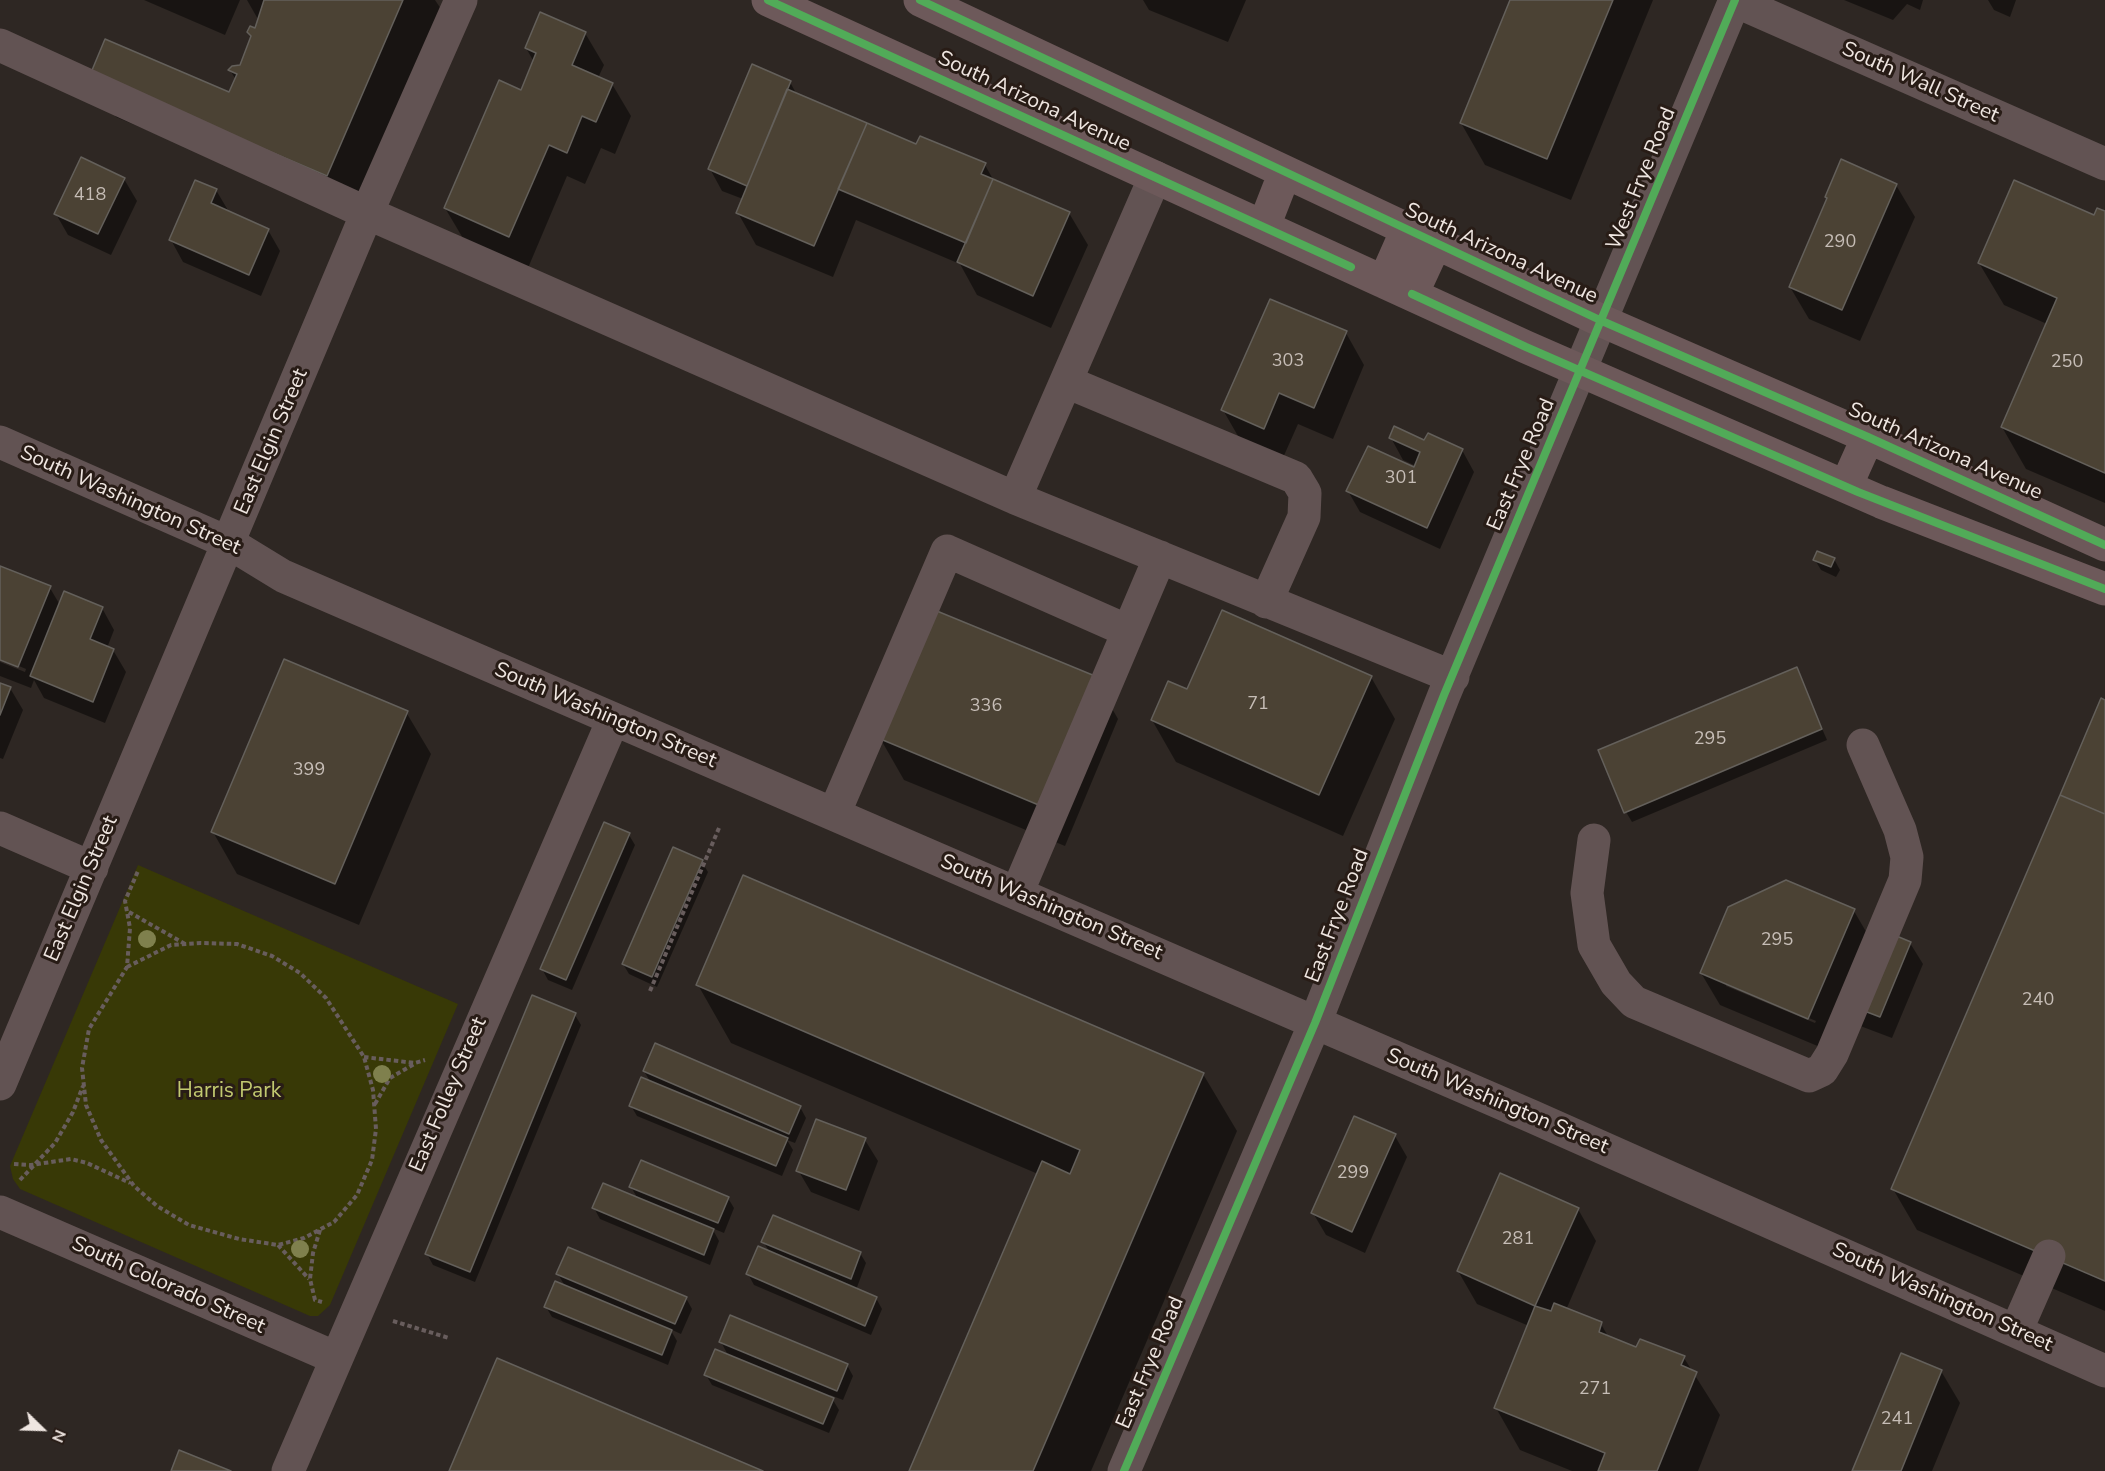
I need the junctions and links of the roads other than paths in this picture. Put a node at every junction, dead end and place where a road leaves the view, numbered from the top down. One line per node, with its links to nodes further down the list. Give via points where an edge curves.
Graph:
1 (461, 0): 9 (street, East Elgin Street)
2 (768, 0): 8 (main road, South Arizona Avenue)
3 (920, 0): 7 (main road, South Arizona Avenue)
4 (1735, 1): 6 (street, South Wall Street); 13 (street, West Frye Road)
5 (0, 45): 9 (street)
6 (2105, 164)
7 (1285, 172): 10 (main road); 11 (main road, South Arizona Avenue)
8 (1155, 177): 10 (main road, South Arizona Avenue); 15 (street)
9 (367, 213): 19 (street); 20 (street, East Elgin Street)
10 (1264, 226): 12 (main road, South Arizona Avenue)
11 (1422, 236): 12 (main road); 13 (main road, South Arizona Avenue)
12 (1398, 288): 14 (main road, South Arizona Avenue)
13 (1602, 321): 14 (street, West Frye Road); 16 (main road, South Arizona Avenue)
14 (1581, 371): 18 (main road, South Arizona Avenue); 26 (street, East Frye Road)
15 (1066, 382): 19 (street); 24 (street, via 1296,478 1305,493 1304,517)
16 (1868, 437): 18 (main road); 21 (main road, South Arizona Avenue)
17 (0, 442): 20 (street, South Washington Street)
18 (1846, 486): 23 (main road, South Arizona Avenue)
19 (1015, 498): 22 (street)
20 (229, 543): 27 (street, South Washington Street, via 283,576); 32 (street, East Elgin Street)
21 (2105, 545)
22 (1160, 557): 24 (street); 25 (street)
23 (2105, 589)
24 (1266, 602): 26 (street)
25 (1128, 631): 29 (street, via 946,551); 33 (street)
26 (1453, 677): 34 (street, East Frye Road)
27 (612, 720): 29 (street, South Washington Street); 39 (street, East Folley Street, via 341,1306)
28 (1863, 745): 31 (street, via 1900,830 1907,857 1905,880 1832,1054 1822,1070 1809,1076 1634,1002 1616,983 1594,945 1587,893)
29 (834, 814): 33 (street, South Washington Street)
30 (0, 828): 32 (street)
31 (1594, 840)
32 (92, 868): 35 (street, East Elgin Street)
33 (1017, 893): 34 (street, South Washington Street)
34 (1315, 1023): 38 (street, South Washington Street); 42 (street, East Frye Road)
35 (0, 1083)
36 (0, 1212): 39 (street, South Colorado Street)
37 (2049, 1256): 38 (street)
38 (2016, 1331): 40 (street, South Washington Street)
39 (336, 1358): 41 (street, East Folley Street)
40 (2105, 1371)
41 (288, 1471)
42 (1124, 1471)

